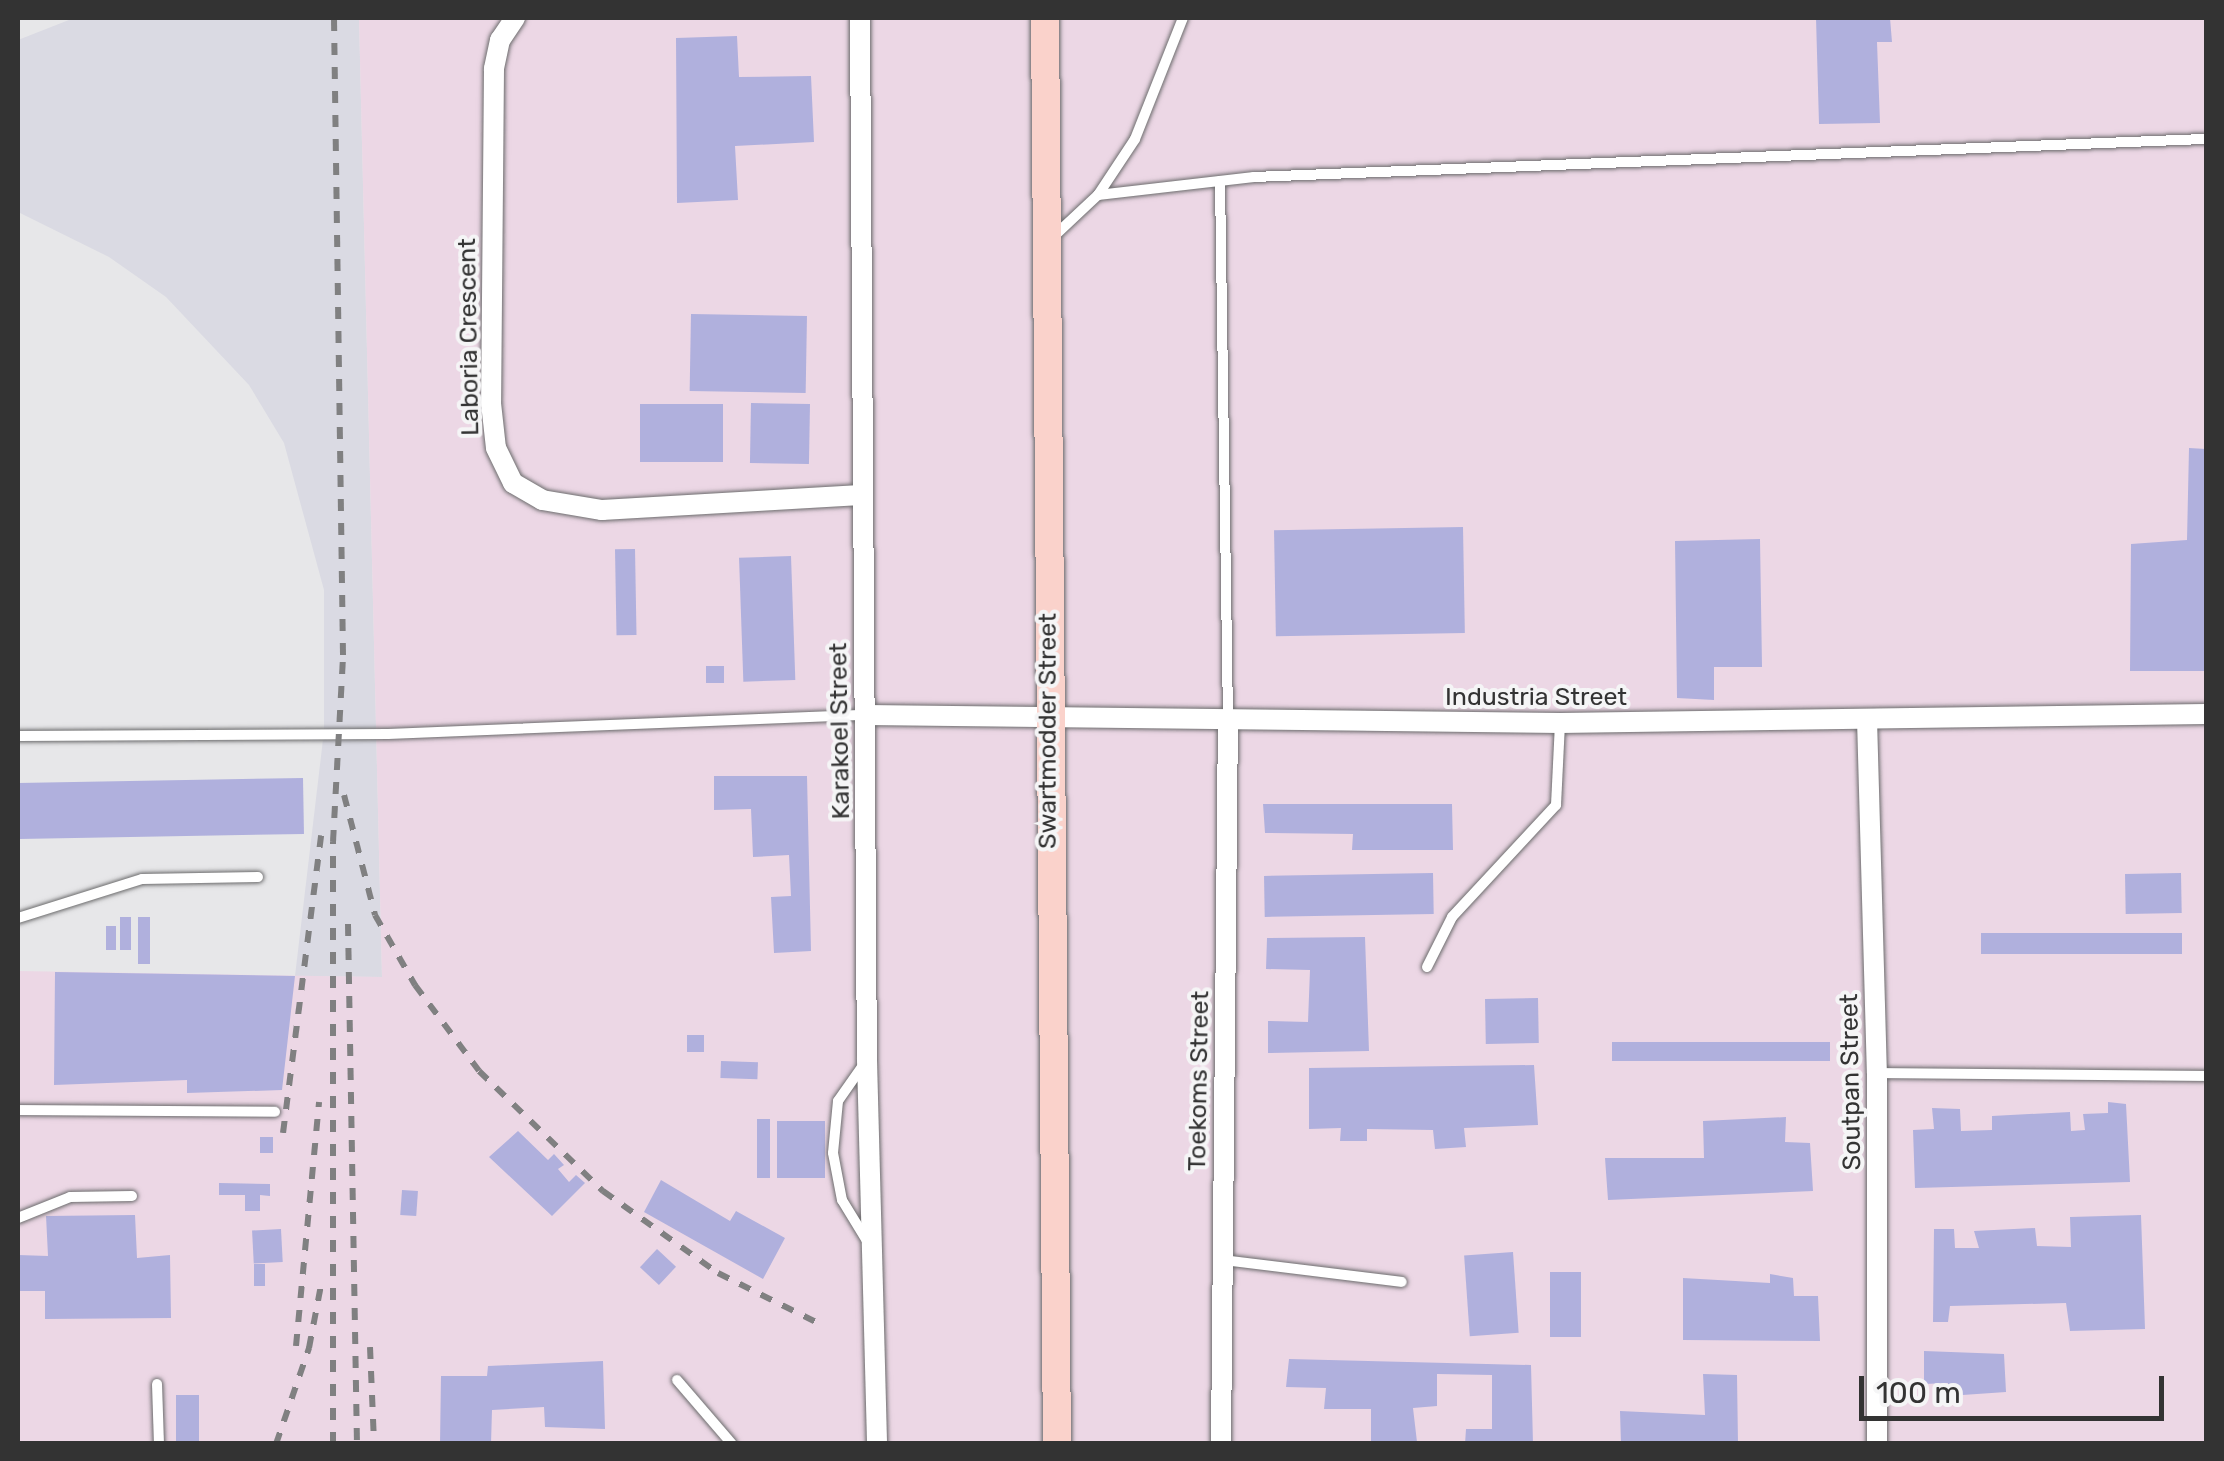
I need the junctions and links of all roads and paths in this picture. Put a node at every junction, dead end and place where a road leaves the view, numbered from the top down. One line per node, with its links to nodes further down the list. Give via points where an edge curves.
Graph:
1 (515, 18): 9 (street, Laboria Crescent, via 494,69 490,402 496,448 513,484 542,500 602,510)
2 (860, 18): 9 (street, Karakoel Street)
3 (1044, 18): 8 (main road, Swartmodder Street)
4 (1183, 18): 7 (lane, via 1156,98)
5 (2206, 139): 6 (lane)
6 (1220, 181): 7 (lane); 14 (lane)
7 (1098, 195): 8 (lane)
8 (1048, 242): 12 (main road, Swartmodder Street)
9 (860, 495): 11 (street, Karakoel Street)
10 (2206, 714): 13 (street, Industria Street)
11 (866, 715): 12 (street, Industria Street); 16 (lane, via 388,734); 20 (street, Karakoel Street)
12 (1047, 718): 14 (street, Industria Street); 35 (main road, Swartmodder Street)
13 (1866, 719): 15 (street, Industria Street); 21 (street, Soutpan Street)
14 (1228, 720): 15 (street, Industria Street); 28 (street, Toekoms Street)
15 (1560, 723): 19 (lane, via 1556,806 1452,917)
16 (18, 736)
17 (258, 876): 18 (lane, via 142,878)
18 (18, 918)
19 (1427, 967)
20 (867, 1060): 27 (street, Karakoel Street); 27 (lane, via 838,1101 833,1153 842,1200)
21 (1877, 1073): 22 (lane); 37 (street, Soutpan Street)
22 (2206, 1076)
23 (18, 1110): 24 (lane)
24 (275, 1112)
25 (132, 1196): 26 (lane, via 70,1197)
26 (18, 1218)
27 (876, 1254): 34 (street, Karakoel Street)
28 (1222, 1260): 29 (lane); 36 (street, Toekoms Street)
29 (1402, 1282)
30 (677, 1380): 33 (lane)
31 (157, 1384): 32 (lane)
32 (159, 1444)
33 (732, 1444)
34 (877, 1444)
35 (1057, 1444)
36 (1221, 1444)
37 (1877, 1444)

